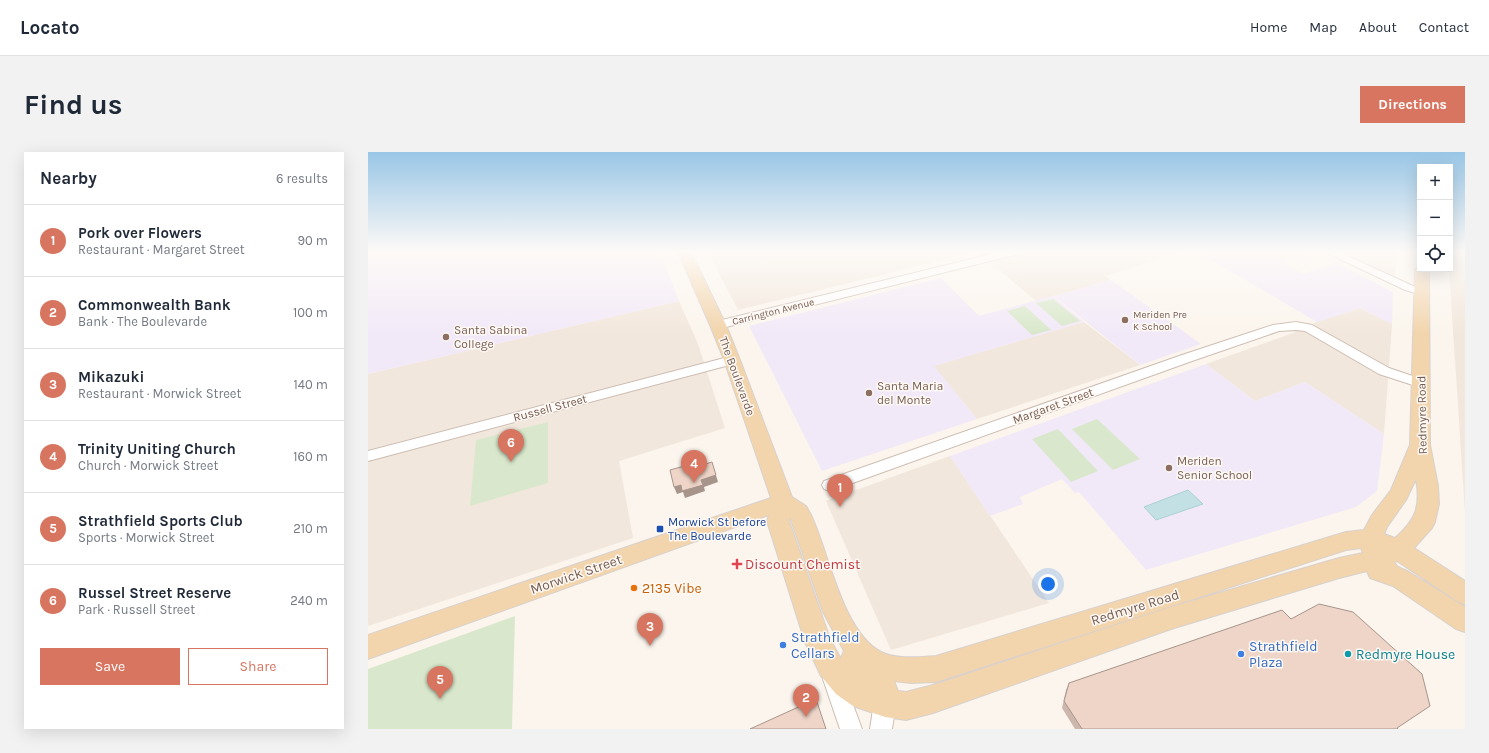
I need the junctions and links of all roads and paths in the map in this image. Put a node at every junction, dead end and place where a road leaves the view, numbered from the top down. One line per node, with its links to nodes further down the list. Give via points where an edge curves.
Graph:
1 (697, 279): 6 (main road, The Boulevarde)
2 (905, 279): 6 (street, Carrington Avenue)
3 (1389, 279): 5 (street)
4 (1422, 279): 5 (main road, Redmyre Road)
5 (1422, 292): 9 (main road, Redmyre Road)
6 (718, 325): 8 (main road, The Boulevarde)
7 (1277, 328): 9 (street, Margaret Street, via 1308,328 1393,375); 9 (street, Margaret Street, via 1290,320 1305,322); 12 (street, Margaret Street)
8 (732, 360): 11 (street, Russell Street); 13 (main road, The Boulevarde)
9 (1422, 386): 10 (main road, Redmyre Road)
10 (1420, 445): 14 (main road, via 1399,493); 14 (main road, Redmyre Road, via 1428,486 1424,522 1413,536)
11 (368, 456)
12 (830, 485)
13 (783, 502): 16 (main road, via 799,513); 18 (main road, Morwick Street); 19 (main road, via 778,521 818,642)
14 (1383, 549): 15 (main road); 16 (main road, Redmyre Road, via 1359,539 1346,541 936,669 901,670 871,661 855,645); 17 (main road); 20 (main road, Redmyre Road, via 1360,568 1339,568 1171,618 933,699 906,706)
15 (1465, 594)
16 (838, 618): 20 (main road, via 838,633 842,643 865,669 881,682)
17 (1465, 621)
18 (368, 647)
19 (830, 667): 20 (main road, via 857,693); 21 (street)
20 (885, 703): 22 (street)
21 (851, 729)
22 (881, 729)

